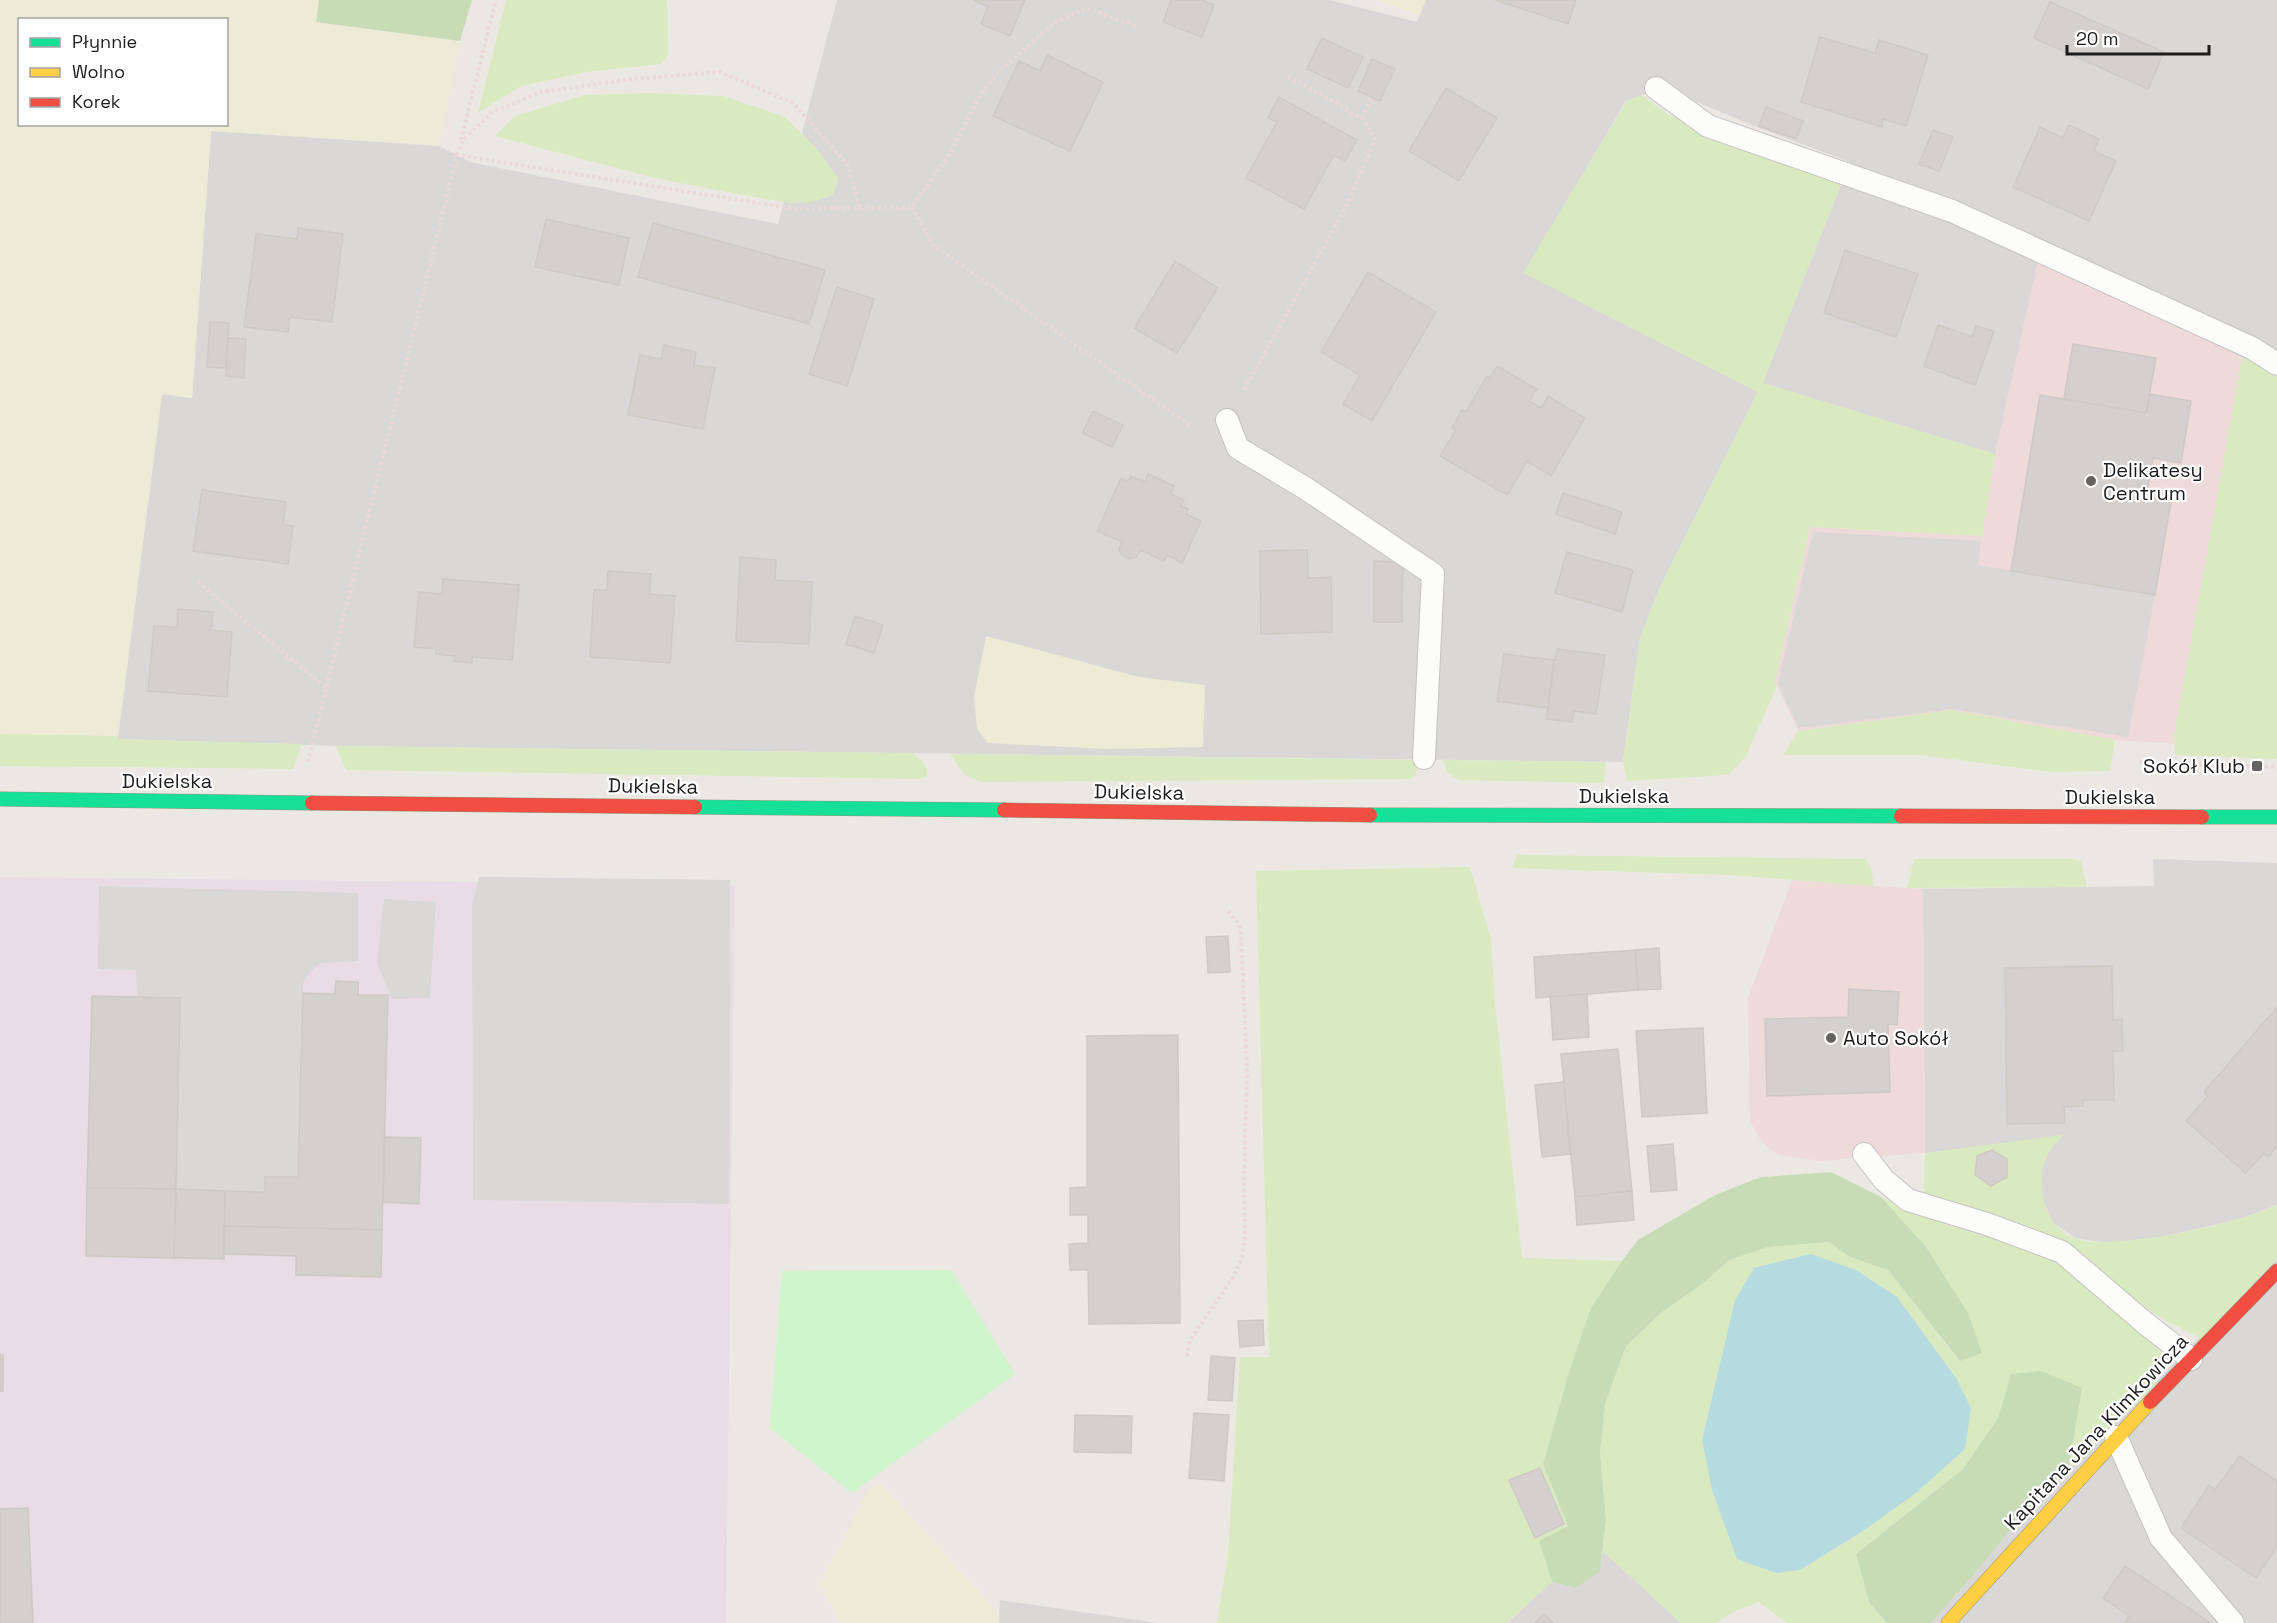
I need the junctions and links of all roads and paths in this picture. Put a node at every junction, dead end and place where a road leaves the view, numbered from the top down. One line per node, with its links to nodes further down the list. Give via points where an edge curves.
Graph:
1 (496, 0): 7 (path)
2 (1136, 26): 8 (path, via 1086,8 1054,23 998,72 978,99 950,153)
3 (1286, 75): 6 (path)
4 (1656, 88): 10 (lane, via 1708,126 1952,211 2253,348)
5 (1372, 98): 6 (path)
6 (1362, 118): 11 (path, via 1375,139 1345,209)
7 (458, 155): 9 (path, via 796,209); 9 (path, via 463,140 494,111 541,92 720,72 793,103 847,164); 14 (path)
8 (912, 207): 9 (path); 12 (path, via 933,245 1209,439)
9 (860, 208)
10 (2277, 364)
11 (1227, 420): 12 (lane)
12 (1238, 448): 15 (lane, via 1433,574)
13 (198, 582): 14 (path)
14 (326, 688): 19 (path)
15 (1424, 758)
16 (2139, 762): 17 (path)
17 (2277, 768)
18 (0, 799): 19 (main road, Dukielska)
19 (298, 801): 20 (main road, Dukielska, via 1488,816)
20 (2277, 817)
21 (1226, 909): 24 (path, via 1239,924 1241,933 1247,1071 1245,1238 1234,1276 1190,1340)
22 (1864, 1154): 25 (lane, via 1884,1180 1908,1200 2062,1252)
23 (2277, 1271): 25 (main road, Kapitana Jana Klimkowicza)
24 (1187, 1356)
25 (2191, 1359): 26 (main road, Kapitana Jana Klimkowicza)
26 (2116, 1437): 27 (main road, Kapitana Jana Klimkowicza); 28 (lane, via 2161,1538)
27 (1948, 1623)
28 (2233, 1623)

